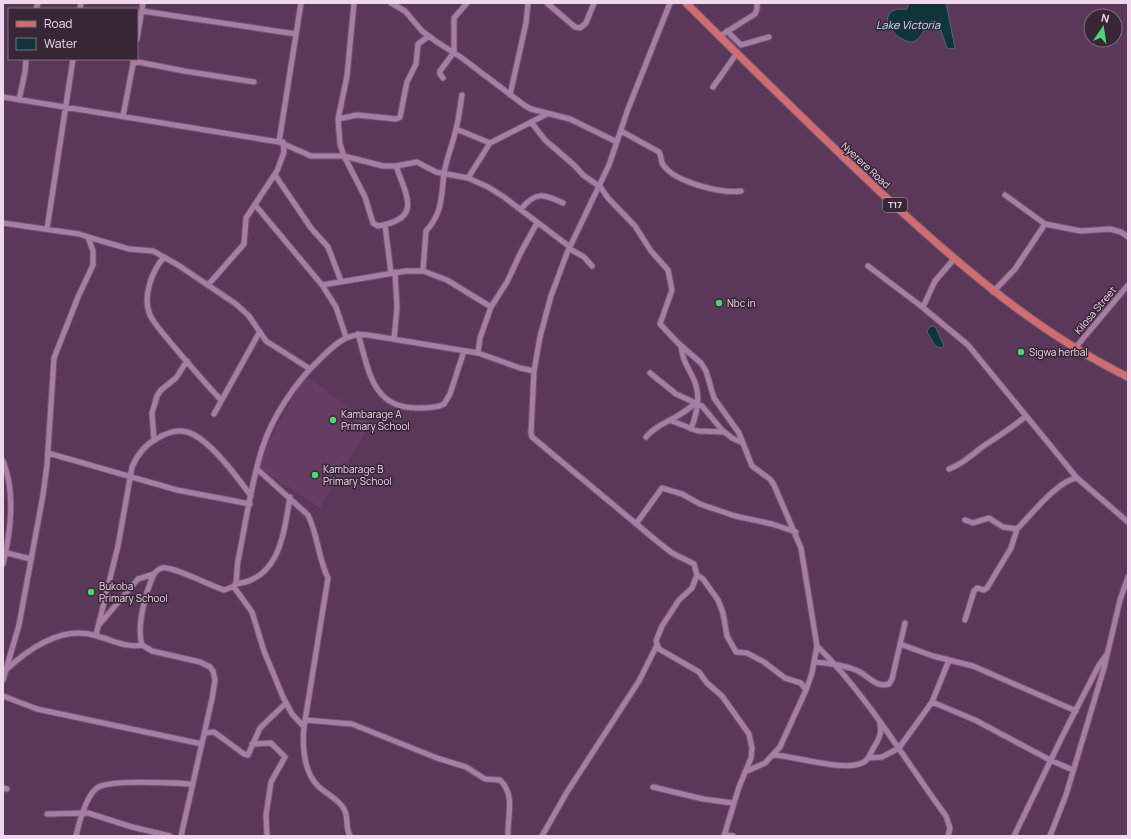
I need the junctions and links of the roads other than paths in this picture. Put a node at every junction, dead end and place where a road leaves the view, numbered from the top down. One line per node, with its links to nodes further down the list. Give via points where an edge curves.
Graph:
1 (143, 3): 12 (street)
2 (301, 3): 15 (street)
3 (354, 3): 34 (street, via 347,76)
4 (391, 3): 16 (street, via 405,11)
5 (467, 3): 19 (street, via 454,18)
6 (528, 3): 28 (street)
7 (547, 3): 8 (street, via 575,27 580,28 586,23)
8 (594, 3)
9 (670, 3): 37 (street)
10 (686, 3): 17 (main road, Nyerere Road / T17)
11 (757, 4): 13 (street, via 755,14)
12 (142, 11): 14 (street); 15 (street)
13 (726, 31): 17 (street); 18 (street, via 741,45)
14 (138, 33)
15 (296, 34): 38 (street)
16 (429, 36): 19 (street); 34 (street, via 418,44 416,64 407,82 400,117 396,119 357,115)
17 (720, 36): 20 (main road, Nyerere Road / T17)
18 (769, 37)
19 (454, 52): 24 (street, via 440,71); 28 (street)
20 (737, 53): 26 (street); 61 (main road, Nyerere Road / T17, via 848,162)
21 (26, 60): 30 (street)
22 (73, 60): 31 (street)
23 (133, 60): 25 (street); 33 (street)
24 (443, 78)
25 (254, 82)
26 (713, 87)
27 (462, 95): 36 (street)
28 (510, 95): 32 (street, via 531,109)
29 (3, 97): 30 (street)
30 (19, 100): 31 (street)
31 (66, 108): 33 (street); 56 (street)
32 (547, 114): 35 (street); 39 (street, via 576,122)
33 (123, 116): 38 (street)
34 (338, 119): 41 (street, via 340,144)
35 (531, 122): 40 (street); 46 (street, via 545,140 583,175)
36 (456, 129): 40 (street); 43 (street)
37 (621, 131): 39 (street); 47 (street, via 659,152 664,166 691,182 724,192)
38 (281, 142): 41 (street, via 307,156); 44 (street, via 284,152)
39 (617, 142): 46 (street)
40 (490, 143): 45 (street)
41 (344, 156): 42 (street, via 373,164); 55 (street, via 366,197 373,223 378,226)
42 (396, 166): 43 (street, via 417,162); 55 (street, via 408,203 408,212 402,218)
43 (444, 174): 45 (street); 64 (street, via 444,191 438,214 435,222 426,231)
44 (275, 175): 50 (street); 66 (street, via 311,228 328,247)
45 (468, 178): 51 (street, via 488,187)
46 (599, 186): 59 (street); 77 (street, via 635,226 651,251 668,270 672,290 660,324)
47 (741, 191)
48 (1005, 195): 54 (street)
49 (563, 203): 51 (street, via 550,197 536,196)
50 (256, 206): 67 (street, via 246,218 244,244); 68 (street)
51 (521, 209): 53 (street)
52 (3, 223): 56 (street)
53 (537, 223): 59 (street); 71 (street, via 507,282)
54 (1045, 224): 58 (street, via 1081,231 1110,230 1121,232); 70 (street, via 1015,269)
55 (385, 225): 65 (street)
56 (47, 229): 57 (street)
57 (88, 237): 60 (street, via 129,249 153,251); 96 (street, via 93,251 93,265 54,358)
58 (1128, 237)
59 (570, 248): 62 (street); 83 (street, via 543,322)
60 (164, 257): 67 (street); 81 (street, via 152,276 148,296 149,312 165,336)
61 (954, 258): 70 (main road, Nyerere Road / T17); 72 (street, via 935,281)
62 (592, 266)
63 (868, 266): 72 (street)
64 (423, 271): 65 (street); 71 (street, via 447,280)
65 (393, 273): 66 (street); 76 (street, via 397,308)
66 (341, 281): 68 (street)
67 (208, 285): 73 (street, via 242,310 253,321)
68 (322, 285): 75 (street, via 336,307)
69 (1128, 285): 78 (street, Kilosa Street)
70 (993, 292): 78 (main road, Nyerere Road / T17)
71 (491, 307): 80 (street)
72 (923, 308): 89 (street, via 968,345)
73 (259, 333): 82 (street, via 277,350); 86 (street)
74 (358, 334): 75 (street); 76 (street); 79 (street, via 376,390 386,399 406,407 421,408 444,404 450,394)
75 (346, 337): 82 (street)
76 (394, 339): 79 (street)
77 (681, 346): 87 (street, via 683,360 696,386); 95 (street, via 701,363 714,398 739,433)
78 (1076, 347): 85 (main road, Nyerere Road / T17)
79 (464, 351): 80 (street)
80 (478, 352): 83 (street)
81 (187, 361): 86 (street); 94 (street, via 176,378 156,396 152,413)
82 (310, 369): 98 (street, via 281,409 262,447)
83 (534, 371): 107 (street, via 532,437)
84 (650, 373): 87 (street, via 676,394)
85 (1128, 377)
86 (221, 400): 88 (street)
87 (696, 404): 90 (street); 91 (street, via 697,413); 92 (street, via 704,408)
88 (214, 414)
89 (1026, 416): 99 (street, via 963,464); 101 (street)
90 (672, 421): 91 (street); 93 (street, via 656,428)
91 (691, 429): 92 (street)
92 (724, 432): 95 (street)
93 (646, 437)
94 (154, 440): 100 (street, via 136,457); 102 (street, via 175,431 187,432 194,436 212,449)
95 (743, 443): 109 (street, via 752,466 774,485)
96 (48, 453): 100 (street); 111 (street)
97 (4, 463): 110 (street, via 11,500)
98 (257, 469): 102 (street); 103 (street)
99 (949, 469)
100 (129, 477): 104 (street, via 203,496); 119 (street, via 118,546)
101 (1077, 478): 106 (street); 108 (street, via 1061,486)
102 (251, 496): 104 (street)
103 (290, 497): 116 (street, via 282,542 273,561 256,579); 136 (street, via 308,515 313,525 328,580)
104 (250, 504): 116 (street, via 238,558)
105 (966, 520): 108 (street, via 973,523 989,518 1003,527)
106 (1128, 522)
107 (636, 524): 109 (street, via 662,488 735,516); 114 (street, via 669,551 694,564)
108 (1017, 529): 117 (street, via 1011,548 987,588 977,588 974,591)
109 (796, 532): 124 (street, via 807,576)
110 (4, 552): 111 (street); 112 (street)
111 (31, 559): 129 (street, via 19,625)
112 (3, 564)
113 (154, 574): 116 (street, via 165,568 224,590); 119 (street, via 138,579); 122 (street, via 141,621 139,637)
114 (697, 575): 123 (street, via 692,588 679,600 662,626); 131 (street, via 703,579 718,600 727,636 736,652 747,653 764,662 785,678 801,683)
115 (1128, 577): 125 (street)
116 (235, 586): 134 (street, via 252,612 264,651)
117 (964, 620)
118 (905, 623): 121 (street)
119 (97, 626): 120 (street)
120 (96, 635): 122 (street, via 133,647); 129 (street, via 78,633 47,641 32,648)
121 (900, 644): 126 (street); 128 (street, via 890,684 878,684 856,670)
122 (142, 645): 139 (street, via 152,651 200,662 213,671 215,686)
123 (656, 645): 147 (street, via 699,672 722,696 742,723 749,734 752,748); 160 (street, via 639,681 567,792)
124 (817, 646): 127 (street); 128 (street)
125 (1108, 652): 135 (street); 146 (street)
126 (949, 660): 133 (street); 135 (street, via 986,671)
127 (815, 662): 128 (street); 131 (street)
128 (835, 664): 137 (street)
129 (7, 670): 130 (street)
130 (3, 680)
131 (806, 690): 143 (street)
132 (3, 696): 140 (street, via 37,709)
133 (932, 702): 142 (street); 145 (street, via 975,720)
134 (286, 703): 138 (street); 141 (street, via 260,728)
135 (1076, 711): 145 (street)
136 (305, 720): 138 (street); 159 (street, via 352,724 466,767 486,779 500,780 506,787 510,799)
137 (880, 723): 142 (street); 144 (street, via 880,735)
138 (304, 728): 158 (street, via 303,745 310,773 318,786 344,809 346,831)
139 (205, 733): 140 (street); 141 (street, via 214,732 246,755)
140 (202, 744): 148 (street)
141 (252, 744): 157 (street, via 271,743 285,758 271,782 266,815)
142 (899, 748): 144 (street, via 882,757); 162 (street, via 946,816 950,828)
143 (774, 755): 144 (street, via 847,765 864,762); 147 (street, via 765,763)
144 (868, 758)
145 (1050, 760): 146 (street); 163 (street)
146 (1073, 770): 164 (street)
147 (745, 772): 150 (street)
148 (192, 784): 152 (street, via 142,783 99,786); 156 (street)
149 (653, 787): 150 (street)
150 (733, 803): 153 (street)
151 (47, 814): 152 (street)
152 (82, 814): 154 (street); 155 (street, via 96,815 127,826)
153 (725, 835): 161 (street)
154 (76, 836)
155 (170, 836)
156 (181, 836)
157 (267, 836)
158 (350, 836)
159 (508, 836)
160 (542, 836)
161 (733, 836)
162 (948, 836)
163 (1014, 836)
164 (1050, 836)

